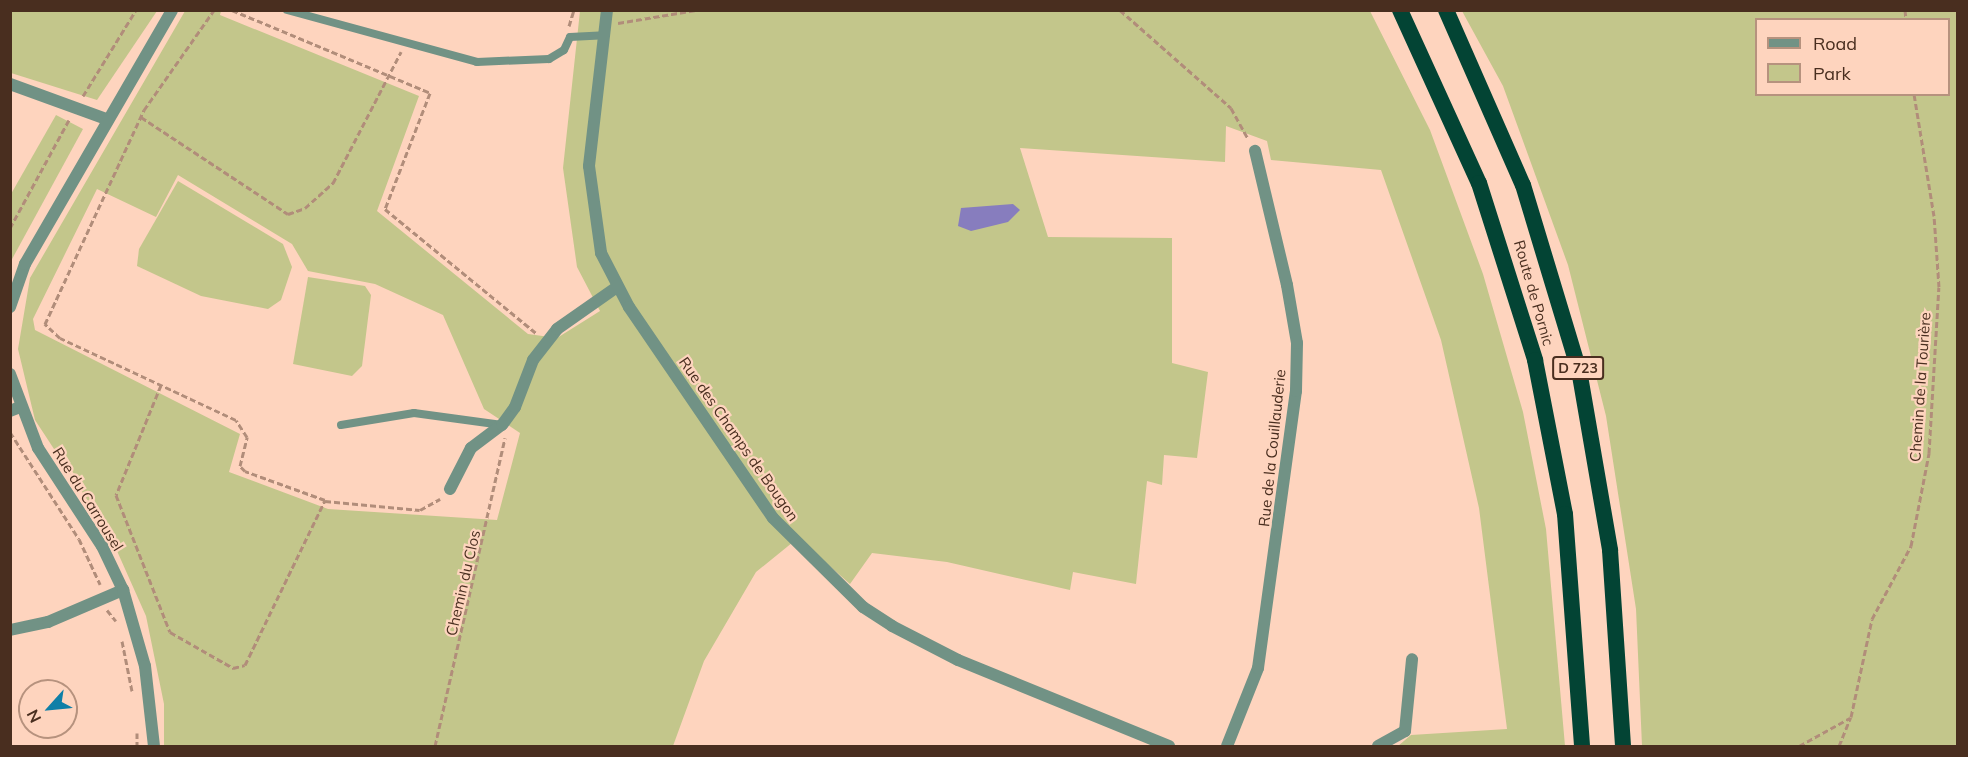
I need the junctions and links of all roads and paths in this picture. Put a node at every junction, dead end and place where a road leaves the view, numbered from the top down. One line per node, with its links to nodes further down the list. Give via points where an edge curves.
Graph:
1 (172, 10): 18 (street)
2 (214, 10): 17 (path)
3 (232, 10): 14 (path)
4 (287, 10): 13 (lane)
5 (574, 10): 12 (path)
6 (607, 10): 11 (street, Rue des Champs de Bougon)
7 (696, 10): 11 (path)
8 (1120, 10): 19 (path, via 1231,108)
9 (1400, 10): 46 (highway, Route de Pornic / D 723, via 1479,183 1535,360 1565,514)
10 (1446, 10): 47 (highway, Route de Pornic / D 723, via 1522,185 1576,360 1611,550)
11 (605, 30): 12 (lane); 20 (street, Rue des Champs de Bougon, via 590,198 601,253)
12 (570, 37): 13 (lane, via 564,50 549,59 477,62)
13 (406, 41): 14 (path)
14 (391, 77): 17 (path, via 333,183 305,208 288,214); 22 (path, via 430,93 385,209)
15 (10, 84): 18 (street)
16 (1914, 96): 38 (path, Chemin de la Tourière, via 1934,216 1939,287 1929,453 1911,546 1872,619)
17 (141, 117): 24 (path, via 45,324 60,338)
18 (106, 119): 21 (street, via 26,264)
19 (1255, 151): 44 (street, Rue de la Couillauderie, via 1295,331 1296,391 1258,668)
20 (617, 287): 22 (street); 43 (street, Rue des Champs de Bougon, via 773,518 863,607 958,660)
21 (10, 307)
22 (547, 342): 27 (street)
23 (10, 374): 25 (street, Rue du Carrousel)
24 (161, 385): 30 (path, via 236,420 247,437 240,466 245,471); 30 (path, via 116,495 170,632 181,641 233,668 245,665)
25 (15, 409): 31 (street, Rue du Carrousel, via 90,526)
26 (341, 425): 27 (lane, via 414,413)
27 (502, 425): 29 (street, via 471,448); 42 (path, Chemin du Clos, via 507,446)
28 (10, 432): 32 (path, via 96,569)
29 (450, 489): 30 (path, via 434,506 420,510)
30 (325, 500)
31 (123, 590): 32 (street); 41 (street, Rue du Carrousel, via 145,666)
32 (100, 599): 33 (path); 34 (street, via 31,628)
33 (118, 626)
34 (10, 630)
35 (120, 634): 37 (path)
36 (1412, 659): 45 (street, via 1405,731)
37 (134, 702)
38 (1851, 717): 48 (path); 49 (path, Chemin de la Tourière)
39 (136, 724): 40 (path)
40 (137, 747)
41 (154, 747)
42 (435, 747)
43 (1169, 747)
44 (1227, 747)
45 (1378, 747)
46 (1582, 747)
47 (1623, 747)
48 (1799, 747)
49 (1839, 747)

